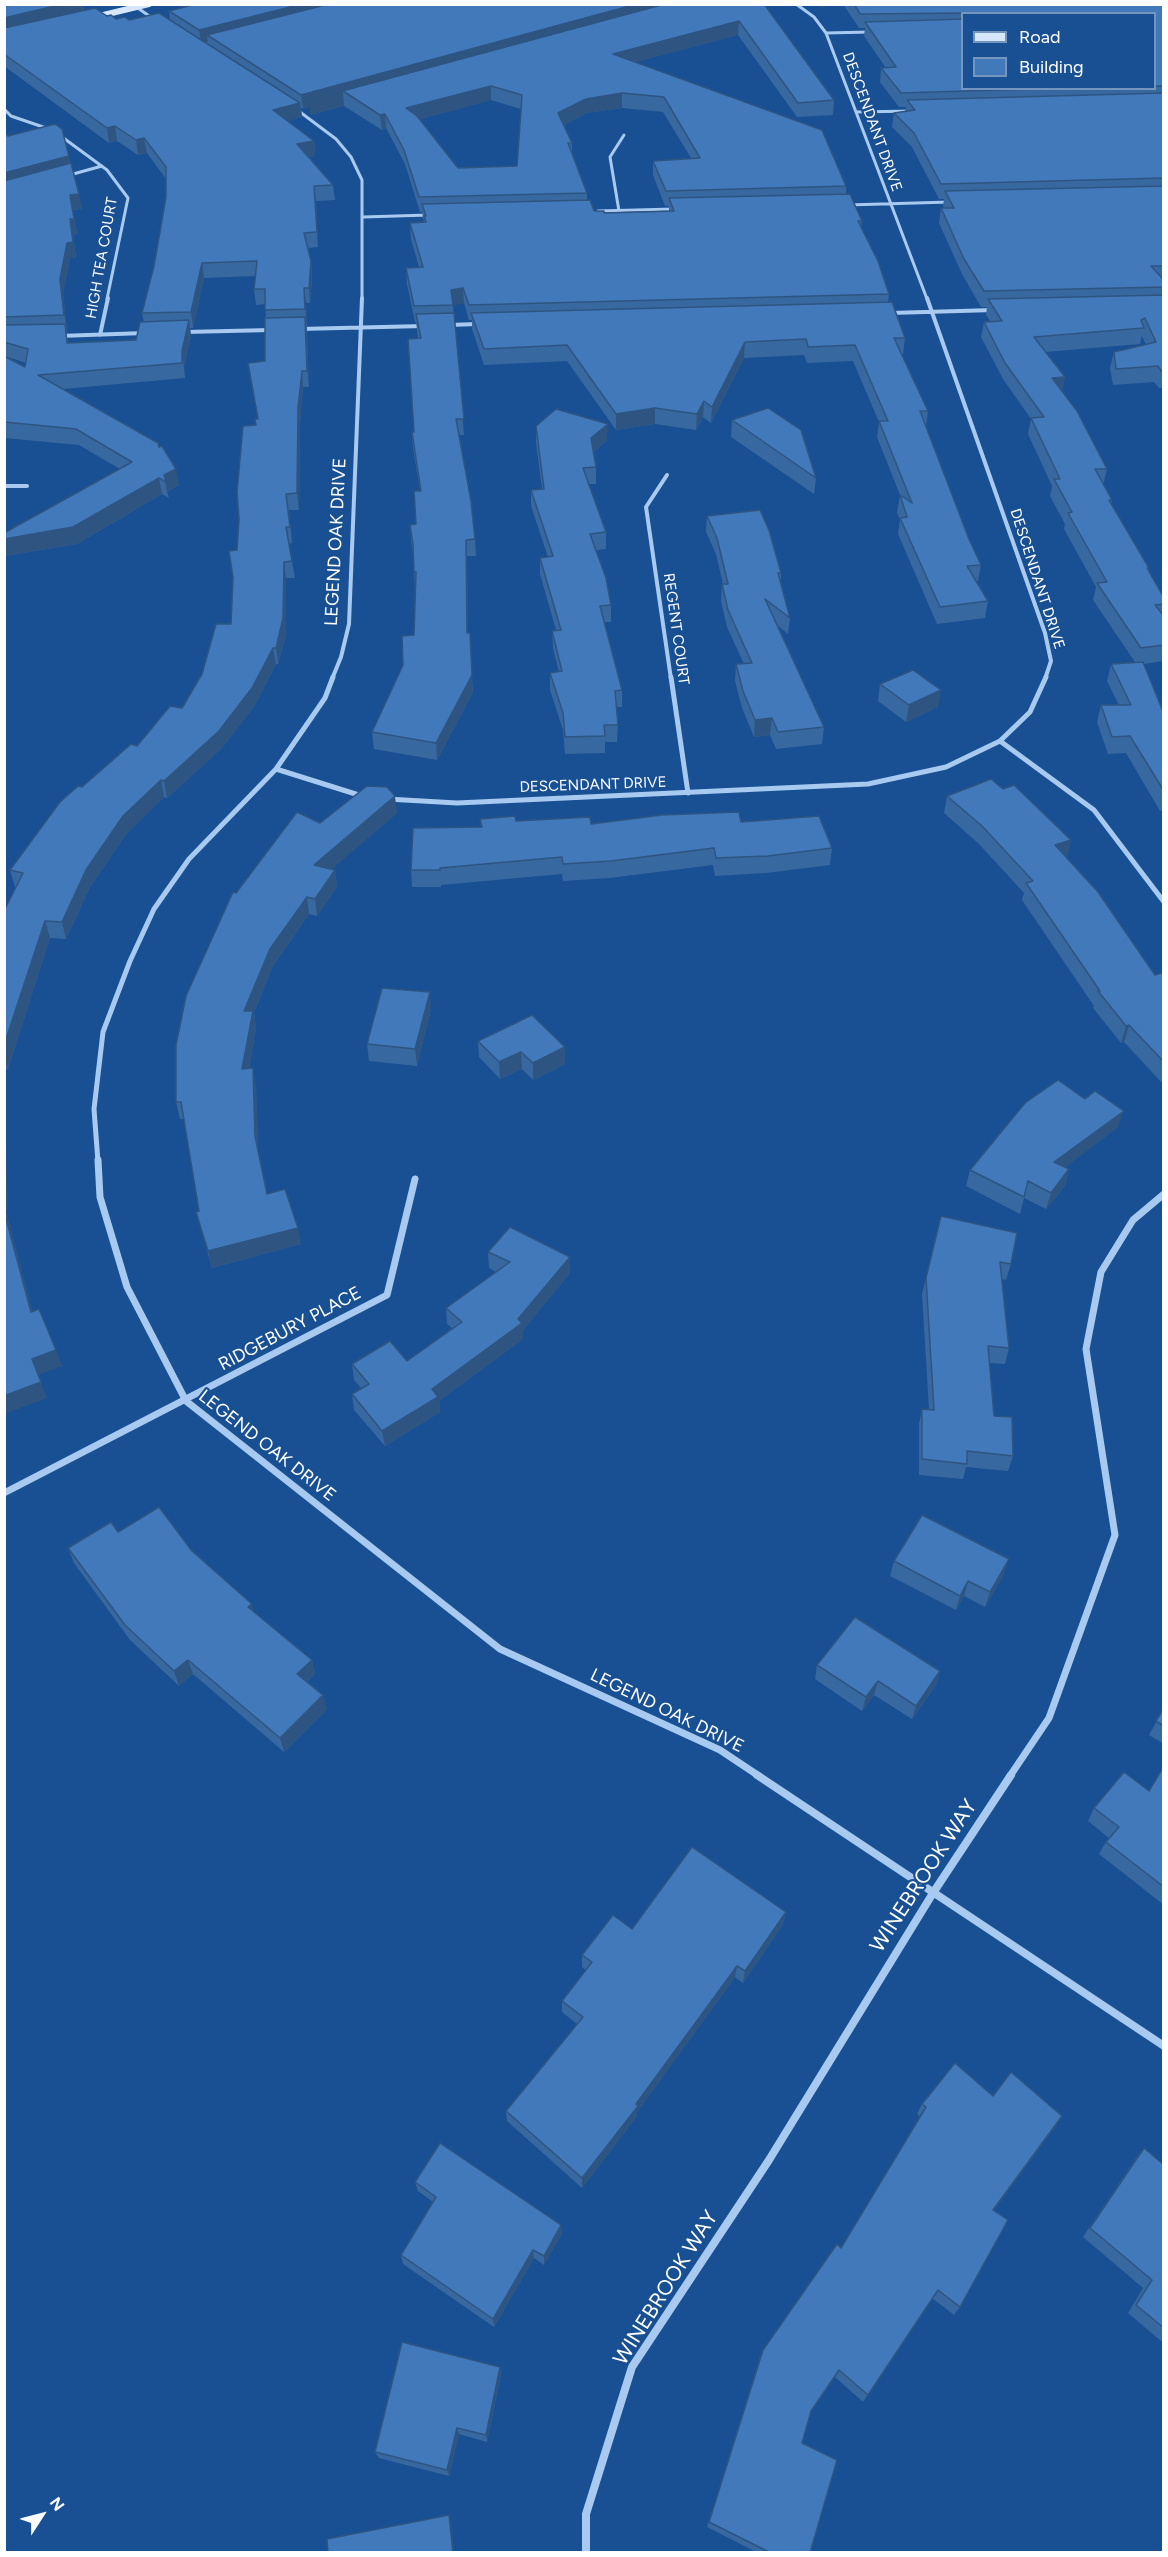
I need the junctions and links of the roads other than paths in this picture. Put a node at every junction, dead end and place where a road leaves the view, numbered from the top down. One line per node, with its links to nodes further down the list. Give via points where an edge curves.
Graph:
1 (148, 4): 3 (main road)
2 (796, 4): 7 (street, DESCENDANT DRIVE, via 814,16)
3 (135, 6): 4 (main road); 5 (street)
4 (82, 20)
5 (163, 25)
6 (871, 32): 7 (street)
7 (826, 33): 12 (street, DESCENDANT DRIVE)
8 (292, 107): 13 (street, LEGEND OAK DRIVE)
9 (4, 109): 15 (street, HIGH TEA COURT, via 11,116 54,131)
10 (313, 110): 13 (street)
11 (915, 111): 12 (street)
12 (856, 112): 18 (street, DESCENDANT DRIVE)
13 (302, 113): 24 (street, LEGEND OAK DRIVE, via 341,142 355,160 362,180)
14 (624, 135): 22 (street, via 610,157)
15 (102, 166): 16 (street); 36 (street, HIGH TEA COURT, via 120,182 128,198)
16 (59, 178)
17 (961, 202): 18 (street)
18 (890, 203): 19 (street); 26 (street, DESCENDANT DRIVE)
19 (842, 205)
20 (678, 209): 22 (street)
21 (595, 211): 22 (street)
22 (619, 211)
23 (433, 215): 24 (street)
24 (363, 217): 31 (street, LEGEND OAK DRIVE)
25 (1001, 310): 26 (street)
26 (932, 312): 27 (street); 41 (street, DESCENDANT DRIVE, via 1045,633 1051,661 1030,712)
27 (884, 313)
28 (480, 324): 30 (street)
29 (433, 325): 31 (street)
30 (445, 325)
31 (362, 327): 32 (street); 42 (street, LEGEND OAK DRIVE, via 349,624 324,698)
32 (290, 329)
33 (278, 330): 34 (street)
34 (183, 332)
35 (148, 333): 36 (street)
36 (100, 335): 37 (street)
37 (52, 336)
38 (667, 475): 43 (street, REGENT COURT, via 646,507)
39 (4, 486): 40 (street)
40 (27, 486)
41 (1000, 741): 43 (street, DESCENDANT DRIVE, via 946,767 868,784); 46 (street, via 1094,810)
42 (276, 770): 44 (street); 49 (street, LEGEND OAK DRIVE, via 189,859 154,909 103,1032 94,1109 100,1197 128,1287)
43 (688, 793): 45 (street, DESCENDANT DRIVE, via 457,803)
44 (369, 798)
45 (380, 798)
46 (1164, 902)
47 (415, 1179): 49 (street, RIDGEBURY PLACE, via 387,1296)
48 (1164, 1194): 51 (street, WINEBROOK WAY, via 1133,1220 1101,1272 1086,1349 1115,1535 1048,1718)
49 (186, 1401): 50 (street, RIDGEBURY PLACE); 51 (street, LEGEND OAK DRIVE, via 500,1649 720,1750)
50 (4, 1493)
51 (933, 1893): 52 (street, LEGEND OAK DRIVE); 53 (street, WINEBROOK WAY, via 770,2160 632,2367 586,2514)
52 (1164, 2046)
53 (586, 2553)

